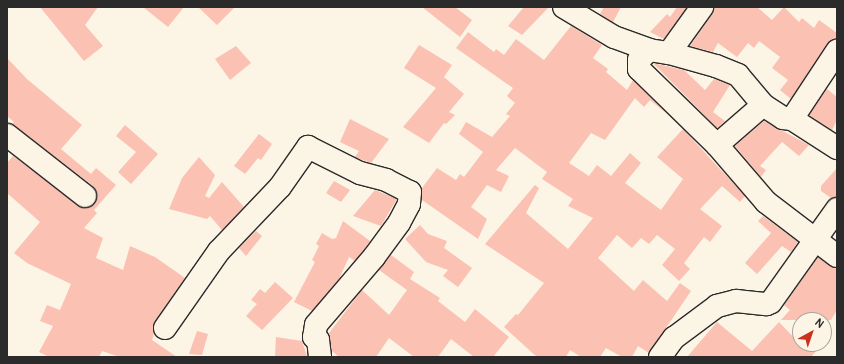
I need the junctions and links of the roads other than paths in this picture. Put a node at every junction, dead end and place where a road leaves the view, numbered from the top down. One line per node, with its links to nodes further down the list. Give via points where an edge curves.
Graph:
1 (564, 7): 3 (street, via 614,37)
2 (702, 7): 3 (street)
3 (659, 51): 5 (street, via 716,66 738,75); 8 (street, via 639,60 639,69)
4 (837, 51): 6 (street)
5 (763, 105): 6 (street, via 783,118); 8 (street, via 749,120)
6 (792, 120): 9 (street)
7 (7, 135): 10 (street)
8 (717, 145): 12 (street, via 766,202)
9 (837, 148)
10 (85, 196)
11 (837, 209): 12 (street)
12 (816, 239): 13 (street); 16 (street, via 771,302 767,304 736,300 717,306 674,338)
13 (837, 256)
14 (164, 328): 15 (street, via 219,251 280,187 308,147 360,173 386,180 410,192 410,204 395,228 374,257 316,325 314,337 318,340)
15 (320, 357)
16 (660, 357)

